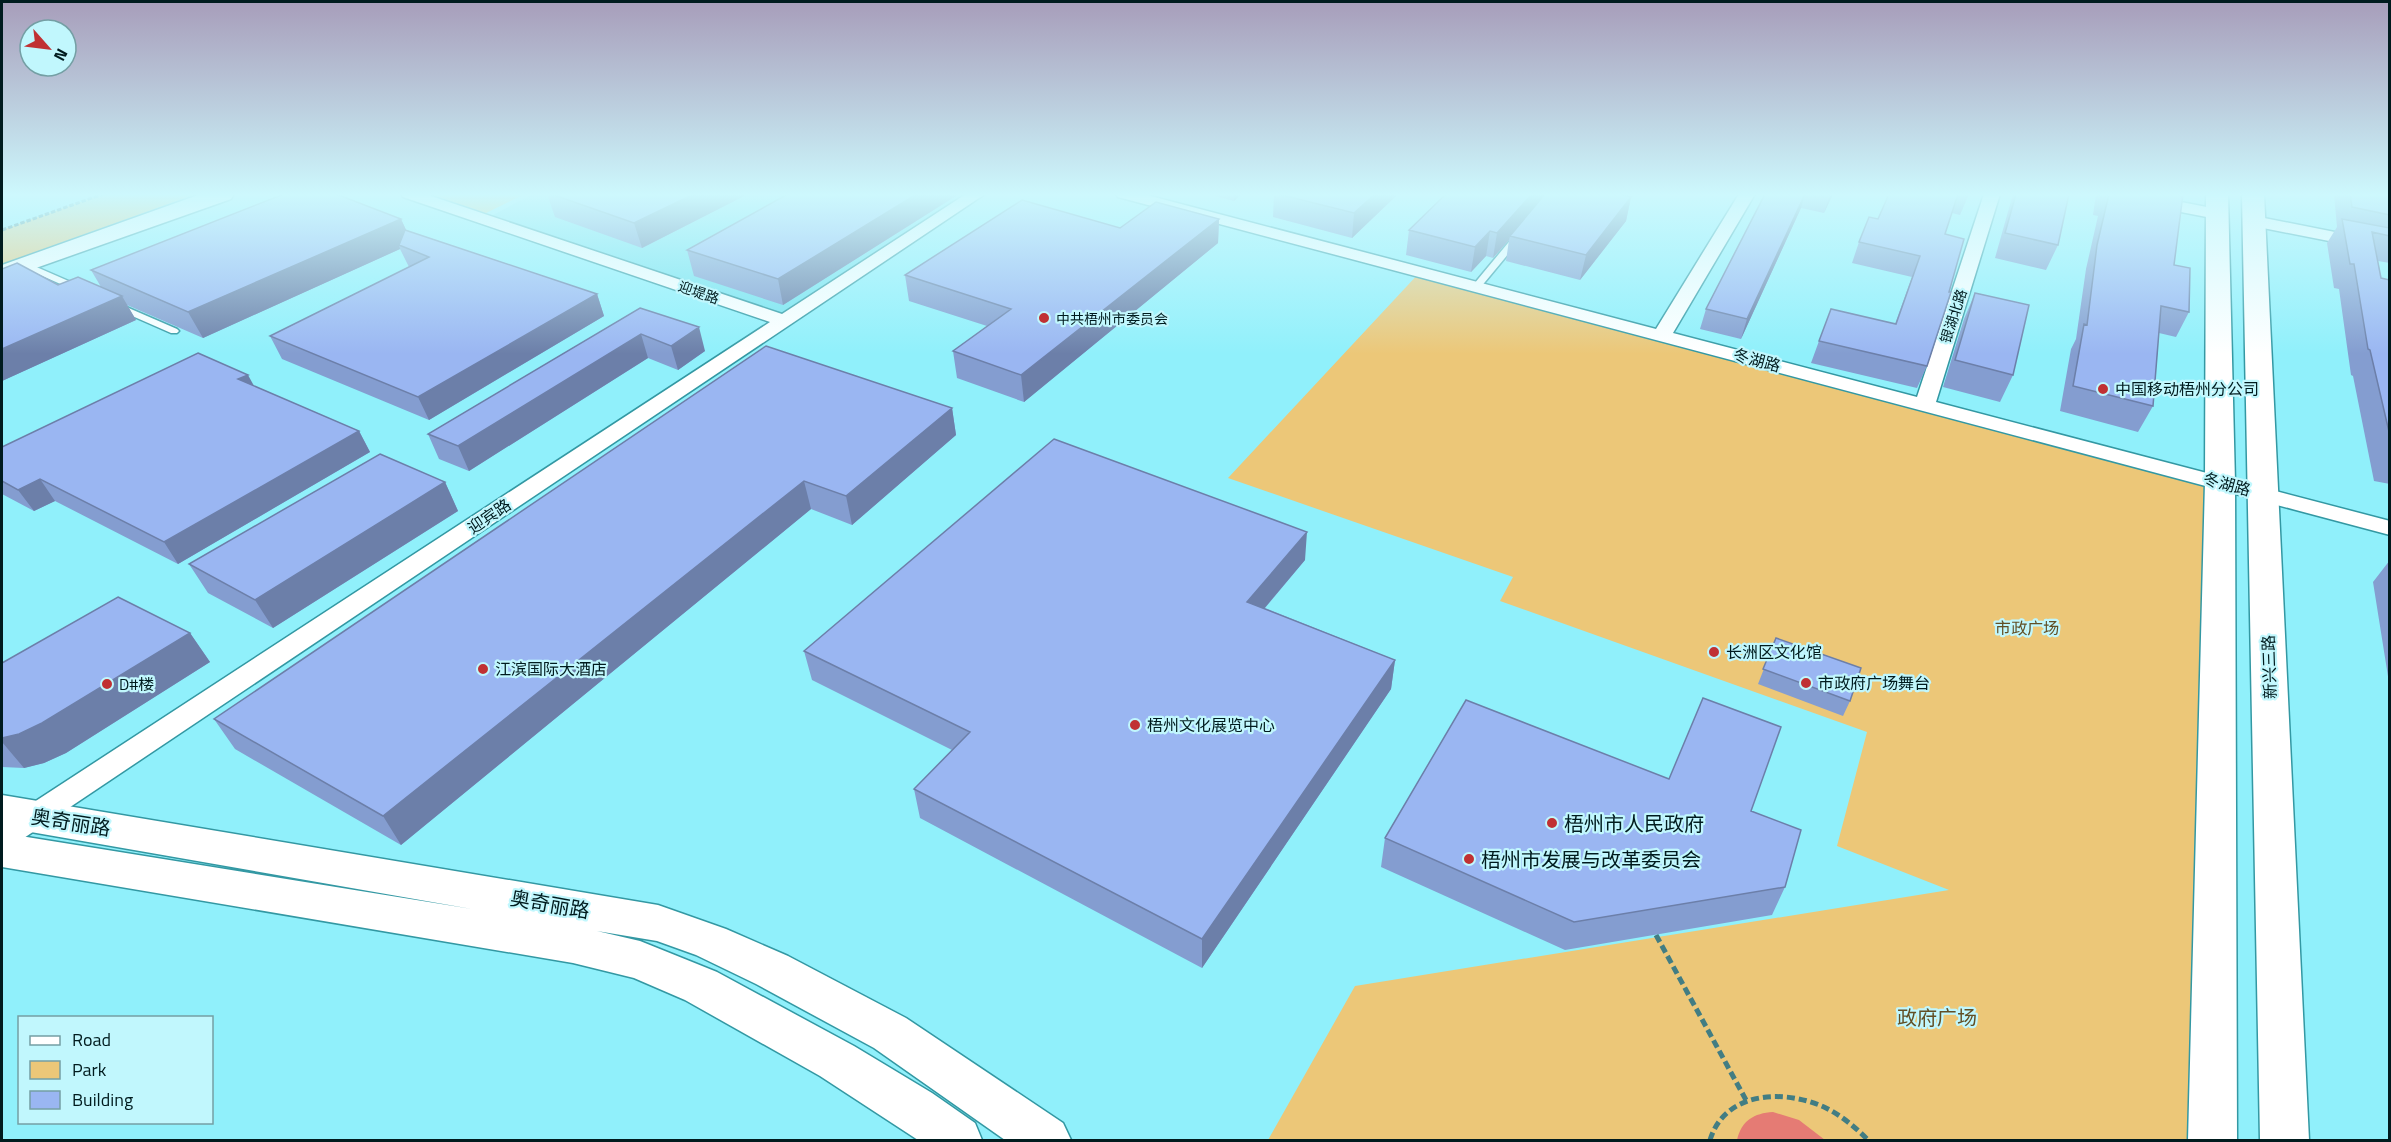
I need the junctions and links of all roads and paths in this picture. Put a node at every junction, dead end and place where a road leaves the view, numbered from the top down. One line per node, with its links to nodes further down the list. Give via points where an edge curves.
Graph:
1 (59, 247): 11 (main road)
2 (65, 247): 11 (main road)
3 (567, 247): 16 (street, 迎堤路)
4 (896, 247): 16 (street, 迎宾路)
5 (1328, 247): 13 (street, 冬湖路)
6 (1509, 247): 13 (lane)
7 (1715, 247): 18 (street)
8 (1975, 247): 19 (street, 银湖北路)
9 (2217, 247): 20 (main road)
10 (2254, 247): 21 (main road, 新兴三路)
11 (13, 265): 12 (main road); 14 (lane)
12 (2, 273)
13 (1477, 286): 18 (street, 冬湖路)
14 (88, 294)
15 (110, 303): 17 (lane)
16 (785, 321): 23 (street, 迎宾路)
17 (174, 332)
18 (1662, 335): 19 (street, 冬湖路)
19 (1925, 404): 20 (street, 冬湖路)
20 (2220, 482): 21 (street, 冬湖路); 33 (main road)
21 (2263, 494): 22 (street, 冬湖路); 28 (main road, 新兴三路)
22 (2390, 528)
23 (19, 813): 24 (street, 迎宾路); 30 (main road, 奥奇丽路, via 658,923 772,970 890,1033)
24 (2, 838)
25 (2, 850): 29 (main road, 奥奇丽路, via 573,944 639,960 701,986 837,1060)
26 (1656, 935): 27 (path)
27 (1746, 1100): 31 (path, via 1725,1113); 32 (path, via 1773,1095 1804,1100 1835,1113)
28 (2287, 1139)
29 (958, 1140)
30 (1046, 1140)
31 (1710, 1140)
32 (1868, 1140)
33 (2213, 1140)

